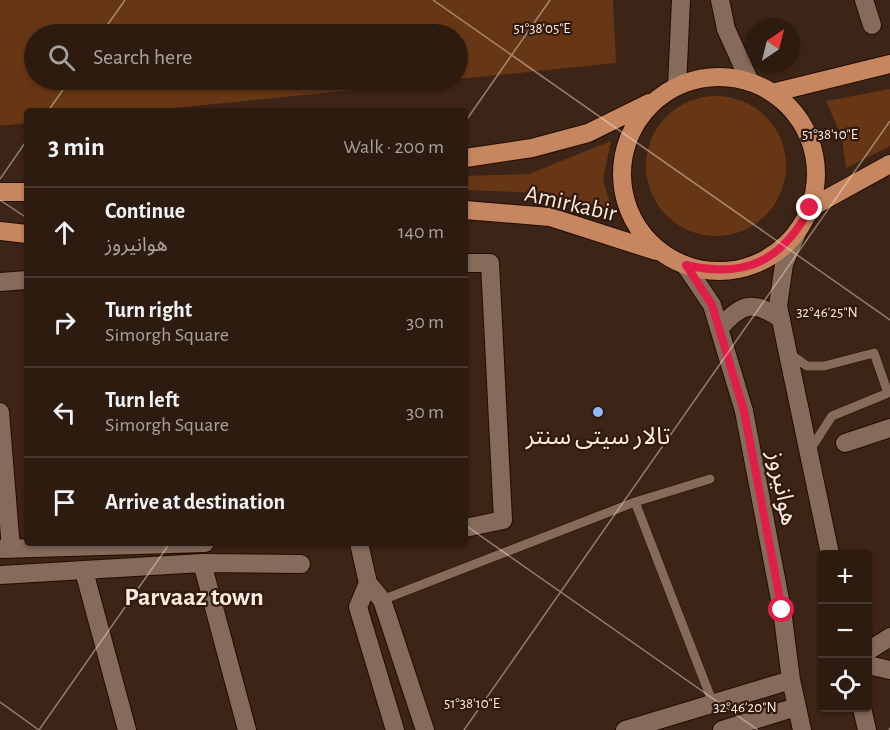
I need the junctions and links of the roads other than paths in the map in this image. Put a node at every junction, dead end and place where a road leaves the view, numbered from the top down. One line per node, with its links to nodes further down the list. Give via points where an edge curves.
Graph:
1 (681, 0): 7 (street)
2 (720, 0): 6 (street, via 726,29)
3 (864, 0): 4 (street)
4 (872, 24)
5 (890, 64): 8 (main road)
6 (750, 82): 7 (main road, via 726,77); 8 (main road)
7 (677, 86): 9 (main road)
8 (772, 93): 14 (main road, via 796,115 811,144 816,176)
9 (656, 100): 10 (main road, Amirkabir, via 588,133 532,148); 19 (main road, via 637,122 625,149 622,178 627,207 642,233)
10 (468, 158)
11 (890, 165): 14 (main road)
12 (0, 192): 13 (main road)
13 (24, 192)
14 (810, 208): 16 (main road)
15 (468, 210): 19 (main road, Amirkabir, via 550,217)
16 (798, 230): 21 (main road, via 781,249 760,263 710,271); 24 (street, هوانیروز, via 784,264 778,306)
17 (0, 231): 18 (main road)
18 (24, 234)
19 (663, 254): 21 (main road)
20 (468, 263): 33 (street, via 490,263 503,520)
21 (686, 265): 25 (street, هوانیروز, via 712,305)
22 (24, 280): 23 (street)
23 (0, 282)
24 (781, 319): 25 (street, via 765,308 748,306 733,312); 26 (street, هوانیروز)
25 (719, 329): 48 (street, هوانیروز, via 744,411 782,610)
26 (787, 352): 30 (street, هوانیروز); 30 (lane, via 807,366 824,366 873,353 888,393 832,416)
27 (0, 412): 36 (street)
28 (890, 428): 29 (street)
29 (845, 443)
30 (808, 452): 37 (street, هوانیروز)
31 (710, 479): 32 (lane)
32 (635, 501): 43 (lane); 50 (lane)
33 (468, 527)
34 (68, 546): 36 (street)
35 (359, 546): 42 (street)
36 (6, 549)
37 (829, 550)
38 (202, 563): 39 (street); 40 (street); 55 (street)
39 (301, 564)
40 (84, 571): 41 (street); 54 (street)
41 (0, 575)
42 (368, 583): 43 (street); 56 (street, via 358,607)
43 (382, 600): 57 (street)
44 (890, 637): 45 (street)
45 (872, 648)
46 (872, 666): 47 (street)
47 (890, 670)
48 (791, 680): 49 (street); 51 (street, هوانیروز)
49 (753, 694): 50 (street); 53 (street, via 769,691 776,699 776,709)
50 (714, 706): 58 (street)
51 (796, 707): 53 (street); 60 (street, هوانیروز)
52 (863, 712): 61 (street)
53 (762, 718): 59 (street)
54 (127, 730)
55 (248, 730)
56 (395, 730)
57 (425, 730)
58 (625, 730)
59 (722, 730)
60 (802, 730)
61 (867, 730)

